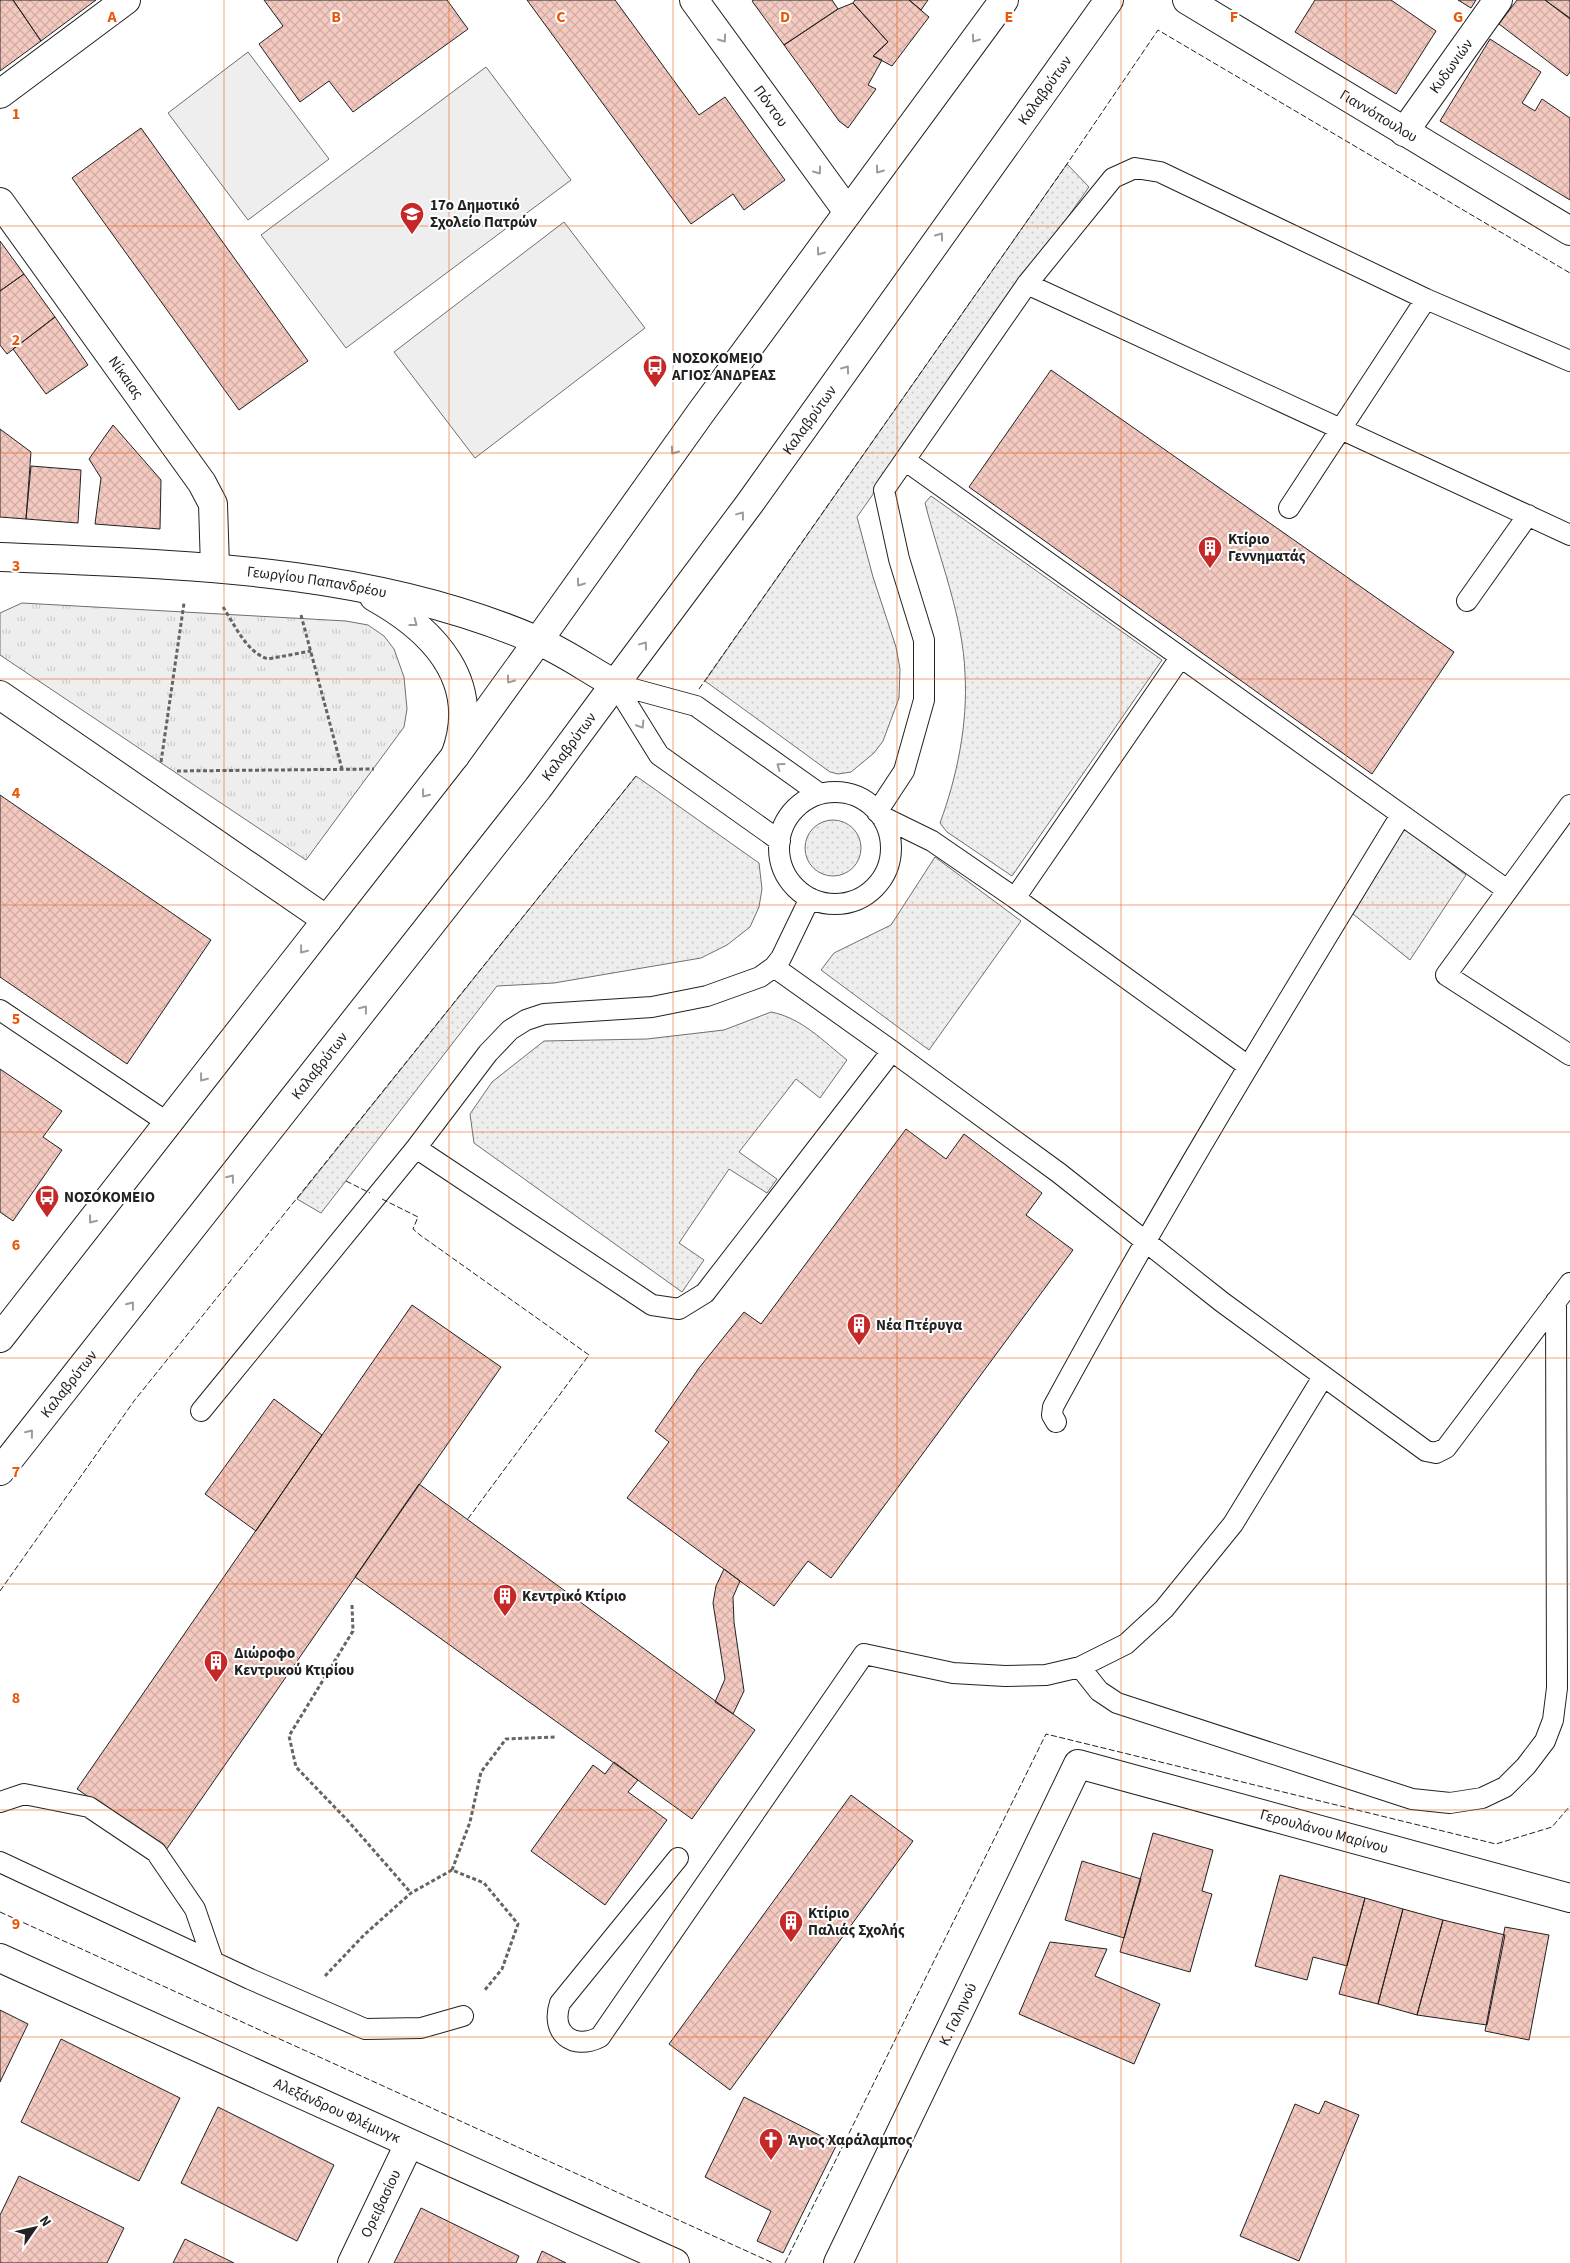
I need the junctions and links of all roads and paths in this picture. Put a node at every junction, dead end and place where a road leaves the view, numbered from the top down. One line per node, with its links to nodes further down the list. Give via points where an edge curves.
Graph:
1 (126, 0): 7 (main road)
2 (694, 0): 10 (main road, Πόντου, one-way to 10)
3 (1004, 0): 10 (main road, one-way to 10)
4 (1109, 0): 30 (main road, Καλαβρύτων, one-way to 4, via 750,503)
5 (1187, 0): 8 (main road, Γιαννόπουλου)
6 (1498, 0): 8 (main road, Κυδωνιών)
7 (0, 94)
8 (1404, 132): 11 (main road, Γιαννόπουλου)
9 (0, 202): 21 (main road, Νίκαιας, via 202,483 213,504)
10 (848, 212): 27 (main road, one-way to 27)
11 (1570, 231)
12 (1027, 284): 13 (lane, via 1113,178 1135,168 1160,172); 15 (lane); 16 (lane)
13 (1426, 299): 14 (lane); 15 (lane)
14 (1570, 361)
15 (1340, 430): 17 (lane); 18 (lane)
16 (906, 461): 29 (lane); 39 (lane, via 884,490 898,559 924,640 924,700 904,771)
17 (1289, 508)
18 (1528, 515): 19 (lane); 24 (lane)
19 (1570, 535)
20 (0, 557): 21 (main road, Γεωργίου Παπανδρέου)
21 (215, 567): 22 (main road, Γεωργίου Παπανδρέου)
22 (358, 587): 27 (main road, Γεωργίου Παπανδρέου, via 466,613); 32 (main road, one-way to 32, via 392,606 420,628 455,673 464,707)
23 (184, 599): 36 (path)
24 (1467, 601)
25 (220, 602): 28 (path, via 245,641 262,657 268,659)
26 (299, 607): 28 (path)
27 (538, 641): 30 (main road, Γεωργίου Παπανδρέου); 32 (main road, one-way to 32)
28 (311, 651): 33 (path)
29 (1180, 658): 40 (lane); 44 (lane)
30 (615, 684): 37 (lane, one-way to 30, via 696,706); 41 (lane, one-way to 41, via 659,755); 60 (main road, Καλαβρύτων, one-way to 30, via 463,884)
31 (0, 695): 45 (main road)
32 (455, 756): 45 (main road, one-way to 45)
33 (342, 769): 34 (path); 35 (path)
34 (374, 769)
35 (170, 771)
36 (160, 772)
37 (820, 794): 39 (lane, via 837,792 855,796); 41 (lane, via 792,811)
38 (1570, 805): 42 (lane)
39 (879, 814): 43 (lane, via 888,833 890,851 886,869 877,884 863,896 846,902 828,903); 44 (lane, via 932,841)
40 (1401, 815): 42 (lane); 50 (lane)
41 (780, 841): 43 (lane, via 781,862 786,874 794,886)
42 (1507, 890): 49 (lane, via 1446,975)
43 (810, 898): 46 (lane)
44 (1015, 898): 50 (lane)
45 (326, 920): 51 (main road, one-way to 51)
46 (774, 967): 48 (lane); 52 (lane, via 760,977 696,999 652,1007 544,1014 526,1020 497,1042)
47 (0, 1010): 51 (lane)
48 (892, 1051): 52 (lane, via 705,1293 679,1309 652,1305); 53 (lane, via 1059,1173)
49 (1570, 1055)
50 (1248, 1066): 53 (lane)
51 (168, 1123): 56 (main road, one-way to 56)
52 (416, 1148): 58 (lane)
53 (1146, 1242): 57 (lane); 59 (lane, via 1052,1407)
54 (1570, 1283): 55 (lane)
55 (1556, 1301): 57 (lane, via 1446,1448 1436,1453 1426,1451); 62 (lane, via 1554,1720 1545,1741 1505,1787 1482,1798 1450,1803 1412,1799 1117,1703 1099,1691)
56 (0, 1338)
57 (1323, 1377): 62 (lane, via 1233,1524 1164,1609 1126,1644)
58 (202, 1411)
59 (1056, 1422)
60 (0, 1471)
61 (352, 1605): 69 (path, via 352,1631 289,1736 296,1767)
62 (1080, 1667): 66 (lane, via 1046,1676 953,1673 864,1654 600,2037 589,2043 567,2038 559,2028 557,2014 560,2003)
63 (556, 1737): 68 (path, via 506,1739 481,1772 470,1822)
64 (1078, 1764): 70 (main road, Γερουλάνου Μαρίνου); 78 (main road, Κ. Γαληνού)
65 (0, 1802): 72 (lane, via 24,1794 89,1807 156,1852 195,1909)
66 (678, 1858)
67 (0, 1862): 72 (lane)
68 (452, 1870): 69 (path); 74 (path, via 484,1883 518,1924 502,1969)
69 (411, 1893): 73 (path, via 364,1935)
70 (1570, 1898)
71 (0, 1958): 75 (main road, Αλεξάνδρου Φλέμινγκ)
72 (213, 1961): 73 (lane)
73 (302, 2001): 74 (lane, via 365,2029 421,2028)
74 (463, 2016)
75 (409, 2144): 76 (main road, Ορειβασίου); 77 (main road, Αλεξάνδρου Φλέμινγκ)
76 (352, 2263)
77 (675, 2263)
78 (838, 2263)

